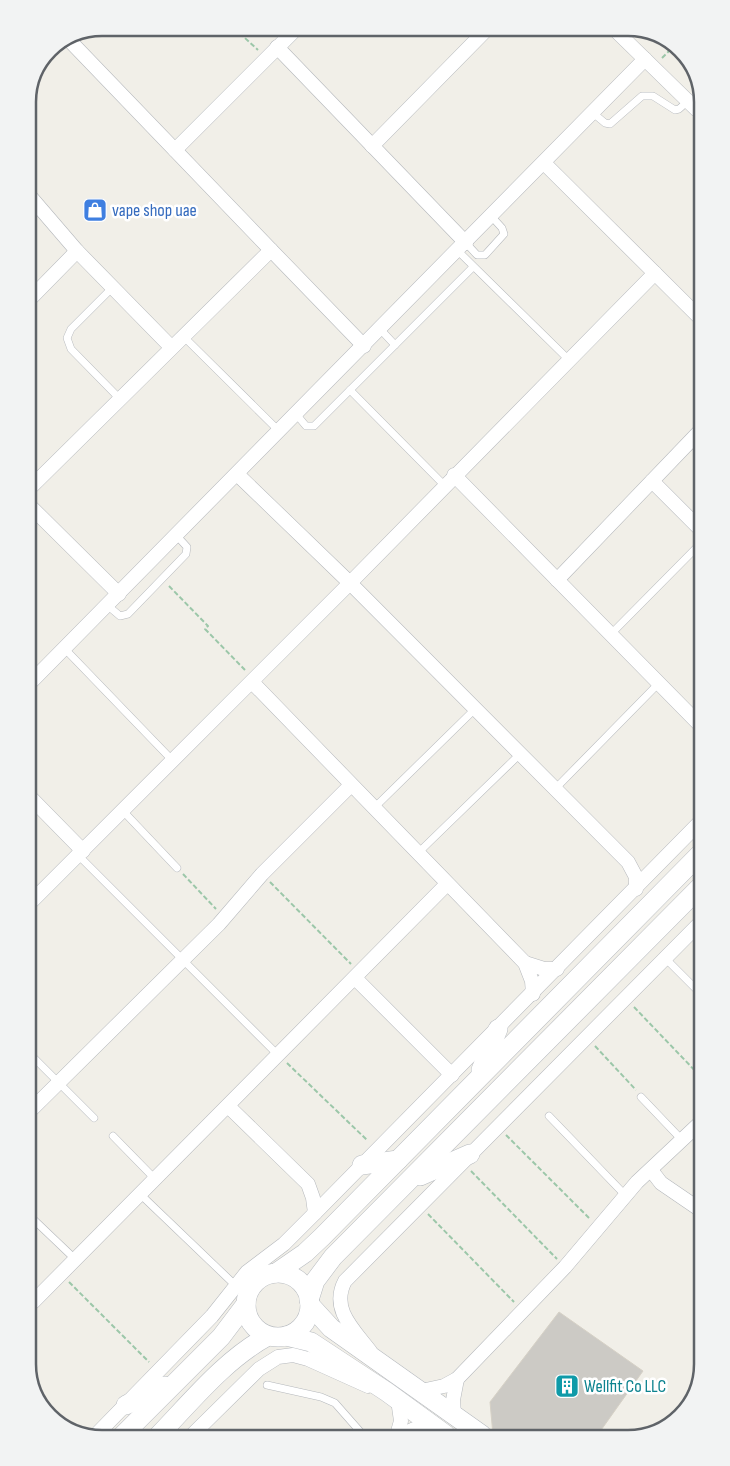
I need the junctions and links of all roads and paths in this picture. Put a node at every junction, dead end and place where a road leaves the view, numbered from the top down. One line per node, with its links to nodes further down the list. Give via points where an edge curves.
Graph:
1 (242, 36): 8 (path)
2 (289, 36): 6 (street)
3 (480, 36): 12 (street)
4 (621, 36): 9 (street)
5 (73, 43): 13 (street)
6 (277, 47): 8 (street); 12 (street)
7 (668, 50): 9 (path)
8 (266, 59): 13 (street)
9 (649, 63): 10 (street); 11 (street)
10 (692, 106): 11 (lane, via 675,110 653,96 642,96 610,124)
11 (594, 113): 14 (street)
12 (372, 146): 17 (street)
13 (176, 150): 18 (street)
14 (545, 164): 16 (street); 21 (street)
15 (36, 203): 19 (street)
16 (492, 217): 17 (street); 17 (lane, via 504,234 487,253 477,255)
17 (462, 247): 20 (lane); 25 (street)
18 (271, 250): 26 (street); 29 (street)
19 (77, 251): 22 (street); 23 (street)
20 (473, 267): 27 (lane); 30 (lane)
21 (655, 273): 24 (street); 30 (street)
22 (112, 288): 28 (street); 32 (lane, via 71,329 67,338 71,349)
23 (36, 293)
24 (694, 312)
25 (380, 330): 27 (lane); 29 (street)
26 (182, 336): 28 (street); 34 (lane)
27 (395, 345): 31 (lane)
28 (171, 346): 32 (street)
29 (364, 346): 33 (street)
30 (568, 360): 37 (street)
31 (350, 390): 33 (lane, via 314,426 306,426); 37 (lane)
32 (119, 398): 39 (street)
33 (296, 414): 34 (street)
34 (279, 431): 36 (street)
35 (694, 437): 38 (street)
36 (237, 474): 42 (street); 46 (street)
37 (450, 480): 45 (street); 46 (street)
38 (652, 481): 41 (street); 45 (street)
39 (36, 482)
40 (36, 512): 47 (street)
41 (694, 523)
42 (176, 535): 44 (lane, via 187,547 186,554); 47 (street)
43 (694, 550): 49 (lane)
44 (162, 579): 48 (lane, via 126,616 120,616); 52 (path, via 208,626 204,629)
45 (557, 580): 49 (street)
46 (350, 584): 52 (street); 54 (street)
47 (119, 594): 48 (street)
48 (107, 605): 50 (street)
49 (611, 634): 53 (street)
50 (64, 648): 51 (street); 57 (lane)
51 (36, 677)
52 (253, 681): 57 (street); 58 (street)
53 (658, 683): 55 (street); 59 (lane)
54 (475, 709): 56 (street); 61 (lane)
55 (694, 716)
56 (520, 754): 59 (street); 65 (lane)
57 (173, 761): 62 (street)
58 (351, 785): 61 (street); 70 (street)
59 (555, 789): 67 (street)
60 (36, 804): 64 (street)
61 (374, 808): 65 (street)
62 (124, 811): 64 (street); 69 (lane)
63 (694, 828): 68 (street)
64 (81, 854): 74 (street); 78 (lane)
65 (418, 854): 71 (street)
66 (694, 860): 91 (main road)
67 (628, 862): 68 (street); 72 (street, via 636,877)
68 (658, 867): 72 (street)
69 (177, 868): 75 (path)
70 (262, 874): 75 (street); 81 (path)
71 (447, 884): 79 (street); 81 (street)
72 (636, 889): 80 (street)
73 (694, 893): 108 (main road)
74 (36, 897)
75 (224, 918): 78 (street)
76 (694, 929): 77 (street)
77 (665, 958): 82 (lane); 84 (street)
78 (182, 959): 87 (lane); 92 (street)
79 (525, 964): 80 (street); 83 (street)
80 (557, 969): 83 (street)
81 (357, 975): 87 (street); 90 (street)
82 (694, 987)
83 (533, 994): 85 (street)
84 (625, 998): 86 (street); 89 (path)
85 (498, 1029): 90 (street); 91 (main road)
86 (587, 1037): 93 (path); 98 (street)
87 (278, 1055): 95 (street); 102 (path)
88 (36, 1060): 92 (lane)
89 (694, 1070)
90 (452, 1075): 102 (street)
91 (477, 1079): 104 (main road)
92 (58, 1083): 94 (street); 97 (lane)
93 (642, 1096): 101 (lane)
94 (36, 1105)
95 (229, 1106): 107 (street); 109 (street)
96 (549, 1116): 112 (lane)
97 (94, 1118)
98 (498, 1128): 103 (street); 117 (path)
99 (694, 1129): 101 (street)
100 (113, 1136): 107 (lane)
101 (682, 1140): 106 (street)
102 (377, 1149): 105 (street)
103 (466, 1159): 108 (main road); 113 (street); 119 (path)
104 (398, 1160): 105 (main road); 120 (main road, via 314,1245)
105 (362, 1165): 110 (street)
106 (651, 1170): 112 (street); 114 (street, via 665,1186)
107 (155, 1179): 111 (street)
108 (410, 1181): 124 (main road, via 326,1265 315,1281)
109 (308, 1184): 110 (street); 115 (street)
110 (337, 1190): 115 (street)
111 (140, 1194): 118 (street); 122 (lane)
112 (626, 1196): 117 (street)
113 (419, 1206): 126 (path); 128 (street, via 341,1288 339,1303 344,1318)
114 (694, 1206)
115 (315, 1213): 122 (street)
116 (36, 1222): 118 (lane)
117 (600, 1228): 119 (street)
118 (75, 1259): 121 (street)
119 (565, 1266): 126 (street)
120 (276, 1273): 124 (main road, via 294,1278 306,1291); 125 (main road, via 258,1280 247,1295)
121 (60, 1274): 123 (street); 129 (path)
122 (235, 1285): 129 (street, via 212,1316)
123 (36, 1299)
124 (309, 1303): 127 (main road, via 306,1321 294,1333); 128 (main road, via 325,1323)
125 (246, 1304): 127 (main road, via 246,1312 254,1327); 130 (main road, via 221,1337)
126 (523, 1311): 131 (street)
127 (277, 1336): 134 (main road, via 312,1342); 139 (main road, via 245,1350)
128 (378, 1361): 133 (main road)
129 (158, 1370): 135 (street)
130 (179, 1379): 135 (main road); 138 (main road)
131 (457, 1379): 133 (street, via 444,1386); 136 (street)
132 (267, 1385): 141 (lane, via 334,1403)
133 (420, 1391): 136 (main road)
134 (392, 1396): 140 (street, via 308,1359 293,1355 278,1357 259,1369); 142 (street, via 401,1421); 144 (main road)
135 (126, 1405): 137 (street)
136 (454, 1415): 145 (main road)
137 (101, 1430)
138 (128, 1430)
139 (164, 1430)
140 (198, 1430)
141 (359, 1430)
142 (399, 1430)
143 (412, 1430): 144 (street)
144 (439, 1430)
145 (475, 1430)

